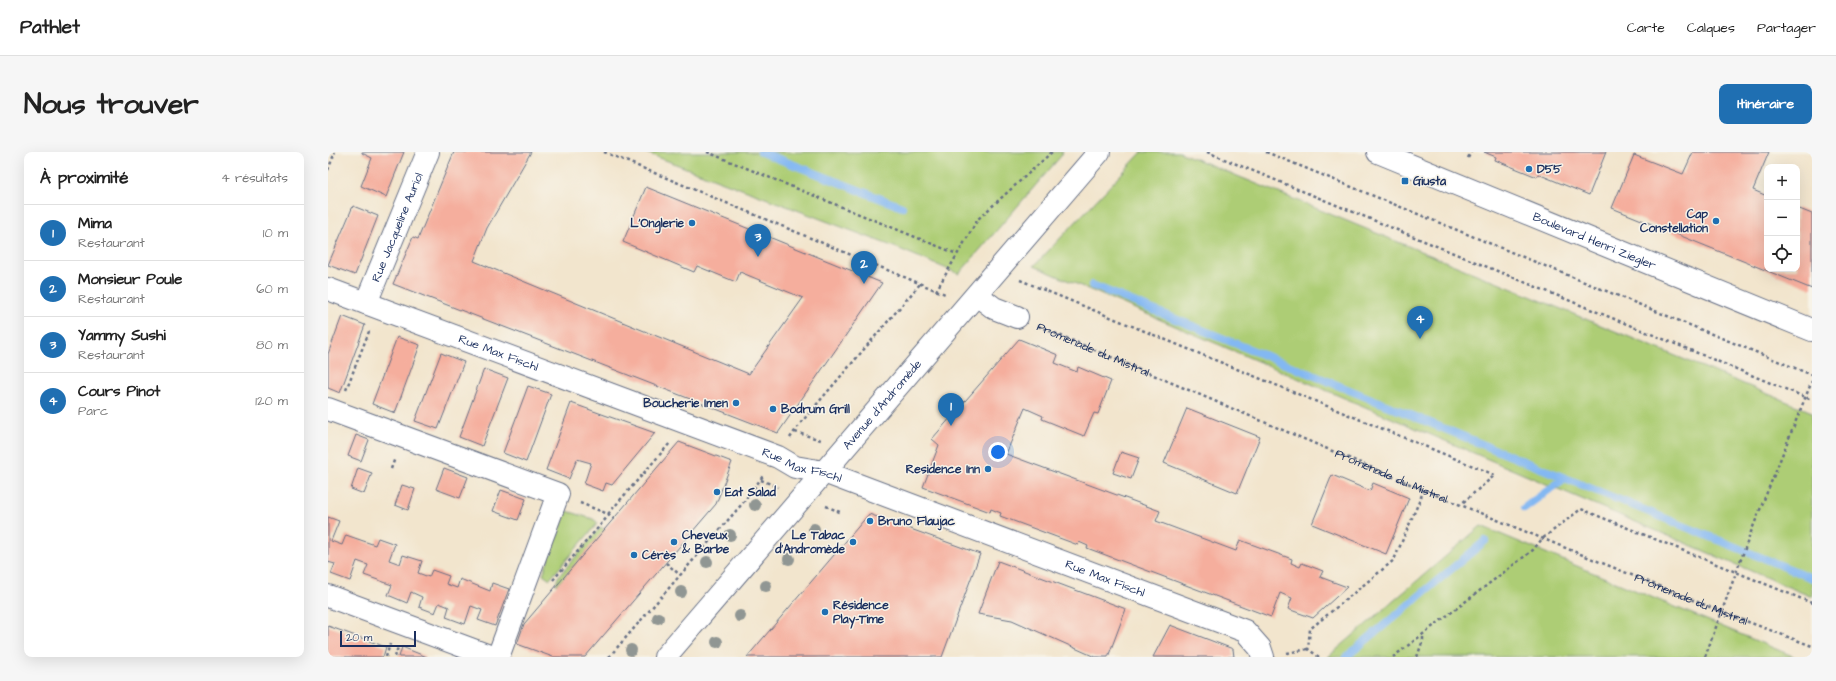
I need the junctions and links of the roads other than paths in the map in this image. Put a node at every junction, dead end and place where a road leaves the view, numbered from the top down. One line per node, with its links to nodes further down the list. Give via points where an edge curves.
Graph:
1 (428, 152): 6 (street, Rue Jacqueline Auriol)
2 (1099, 152): 5 (street, Avenue d'Andromède)
3 (1378, 152): 8 (street, Boulevard Henri Ziegler)
4 (328, 289): 6 (street, Rue Max Fischl)
5 (973, 299): 7 (street); 10 (street, Avenue d'Andromède)
6 (366, 303): 10 (street, Rue Max Fischl, via 778,457 795,467)
7 (1017, 318)
8 (1812, 330)
9 (332, 411): 13 (street, via 558,494)
10 (824, 472): 14 (street, Avenue d'Andromède); 15 (street, Rue Max Fischl, via 1246,630 1260,648)
11 (328, 596): 12 (street)
12 (492, 657)
13 (498, 657)
14 (665, 657)
15 (1263, 657)

